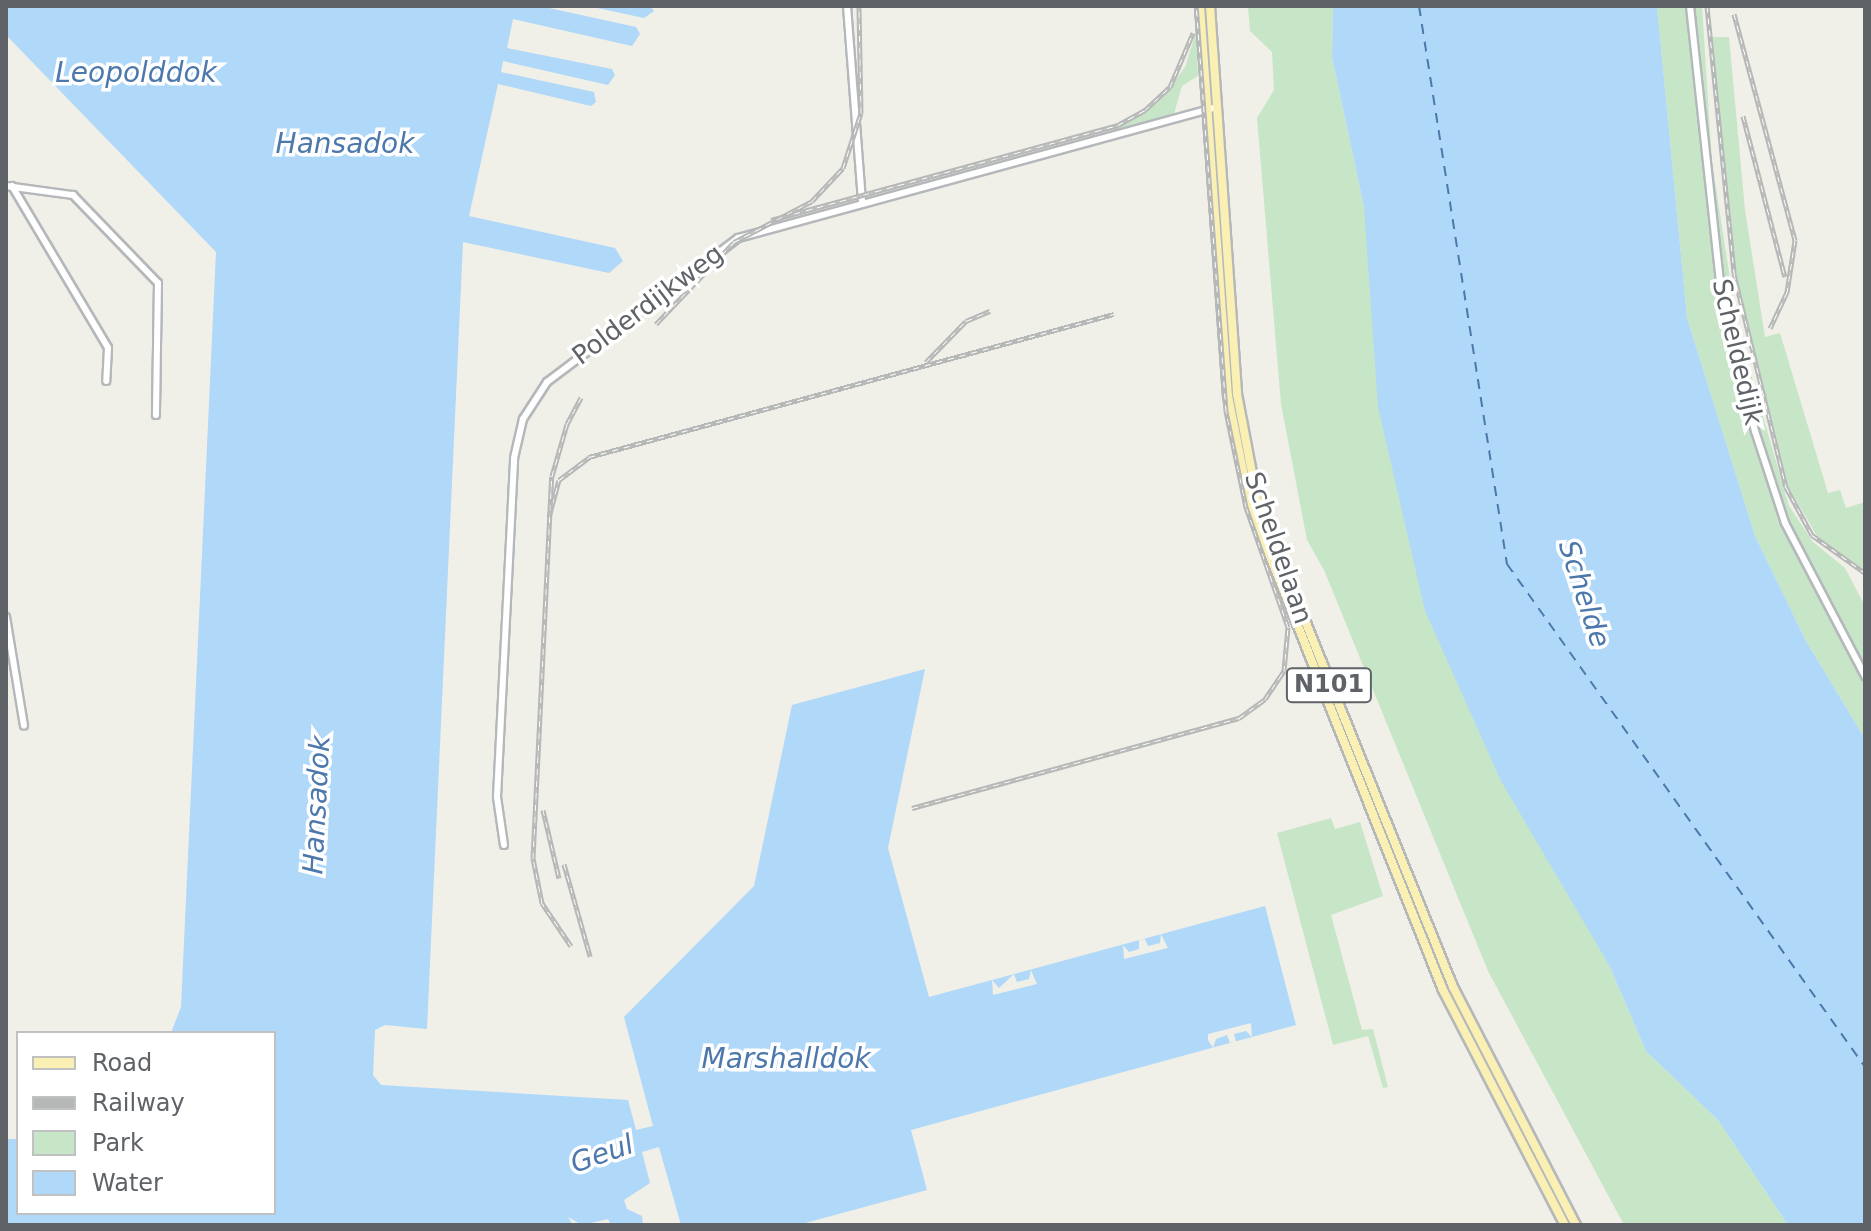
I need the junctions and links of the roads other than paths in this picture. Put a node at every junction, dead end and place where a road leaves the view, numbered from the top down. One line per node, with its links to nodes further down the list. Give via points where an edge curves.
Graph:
1 (847, 6): 8 (street)
2 (1200, 6): 5 (main road, Scheldelaan / N101)
3 (1210, 6): 5 (main road, Scheldelaan / N101)
4 (1690, 6): 15 (street, Scheldedijk, via 1720,281 1755,431 1785,523)
5 (1212, 108): 6 (main road, Scheldelaan / N101); 8 (street, Polderdijkweg)
6 (1218, 180): 9 (main road, Scheldelaan / N101); 10 (main road, Scheldelaan / N101)
7 (9, 186): 11 (street, via 108,348); 12 (street, via 65,190 162,290)
8 (862, 203): 17 (street, Polderdijkweg, via 736,239 547,382 519,432 497,797)
9 (1228, 262): 10 (main road); 13 (main road, Scheldelaan / N101, via 1247,461)
10 (1220, 268): 13 (main road, Scheldelaan / N101, via 1233,433 1250,506)
11 (106, 381)
12 (156, 415)
13 (1288, 597): 18 (main road, Scheldelaan / N101, via 1447,975)
14 (6, 617): 16 (street)
15 (1865, 676)
16 (24, 726)
17 (504, 845)
18 (1548, 1181): 19 (main road, Scheldelaan / N101); 20 (main road, Scheldelaan / N101)
19 (1565, 1225)
20 (1576, 1225)

